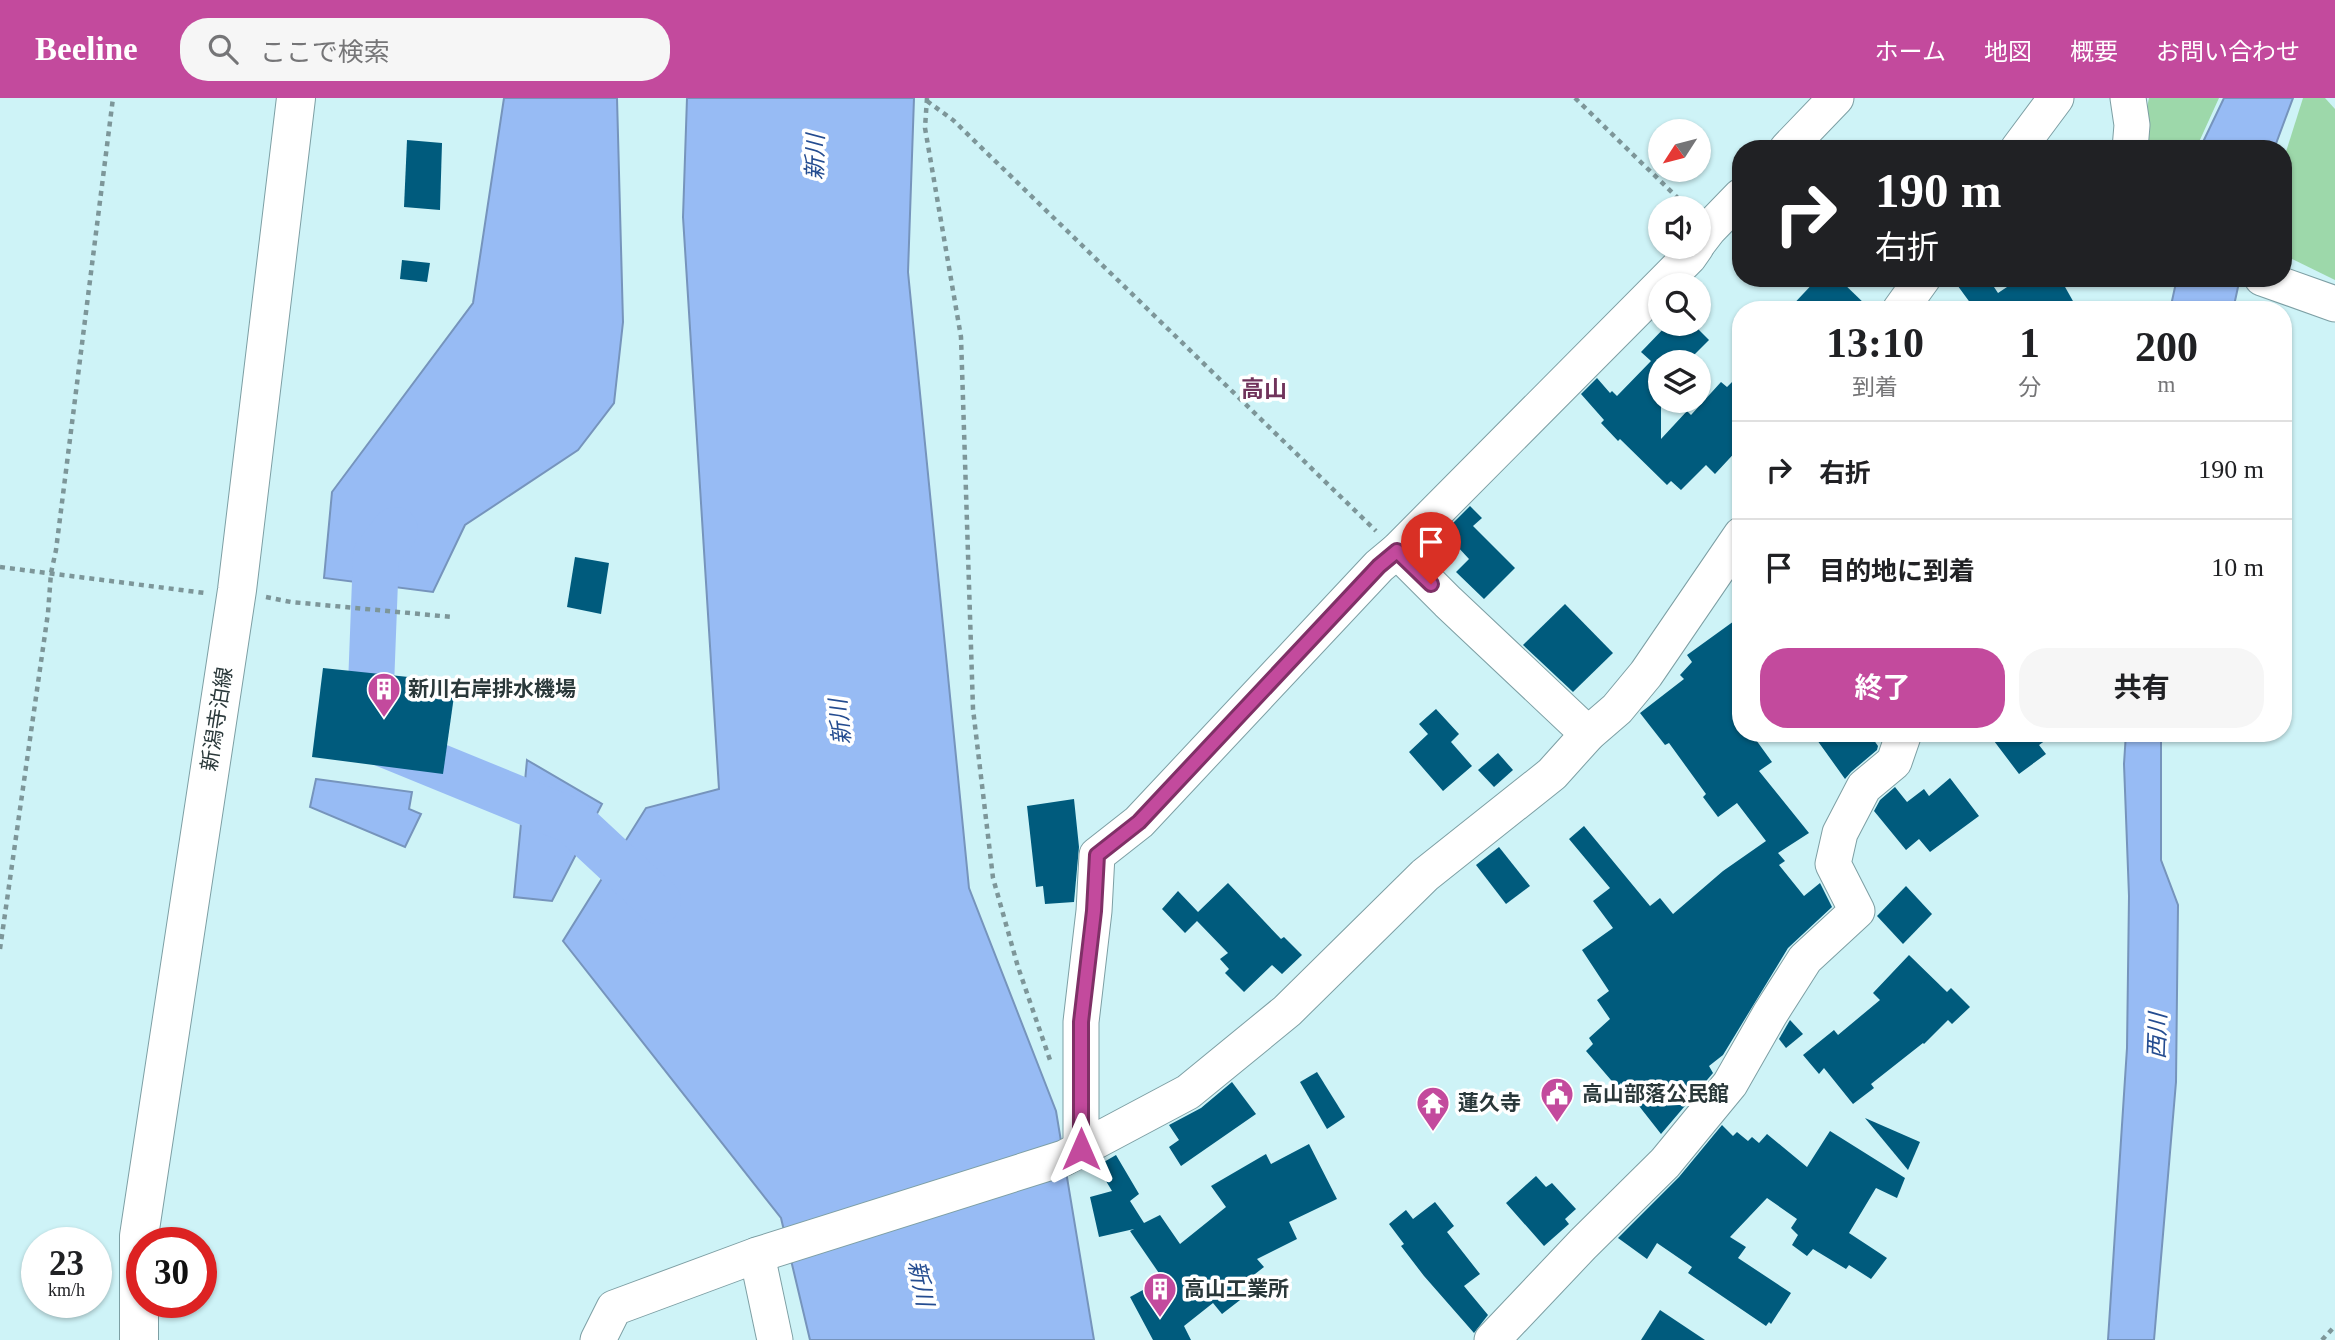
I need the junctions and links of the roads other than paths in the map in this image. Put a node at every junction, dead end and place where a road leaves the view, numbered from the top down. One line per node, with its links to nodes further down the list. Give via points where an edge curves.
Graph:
1 (296, 98): 20 (main road, 新潟寺泊線, via 237,590 139,1236)
2 (1836, 98): 5 (street)
3 (2056, 98): 6 (street)
4 (2128, 98): 7 (street)
5 (1796, 140)
6 (2025, 140)
7 (2131, 140)
8 (1732, 205): 9 (street)
9 (1711, 227)
10 (1687, 259): 14 (street)
11 (2287, 287): 12 (street)
12 (2327, 301)
13 (1732, 548): 15 (street, via 1646,674)
14 (1397, 551): 15 (street); 17 (street, via 1139,822 1097,855)
15 (1588, 734): 17 (street, via 1552,774 1425,876 1278,1019 1188,1091)
16 (1900, 742): 22 (street, via 1894,762 1864,787 1840,833 1833,864 1857,911 1805,959 1730,1084 1665,1163)
17 (1072, 1154): 18 (street)
18 (757, 1255): 19 (street); 21 (street)
19 (607, 1329)
20 (139, 1340)
21 (775, 1340)
22 (1492, 1340)

